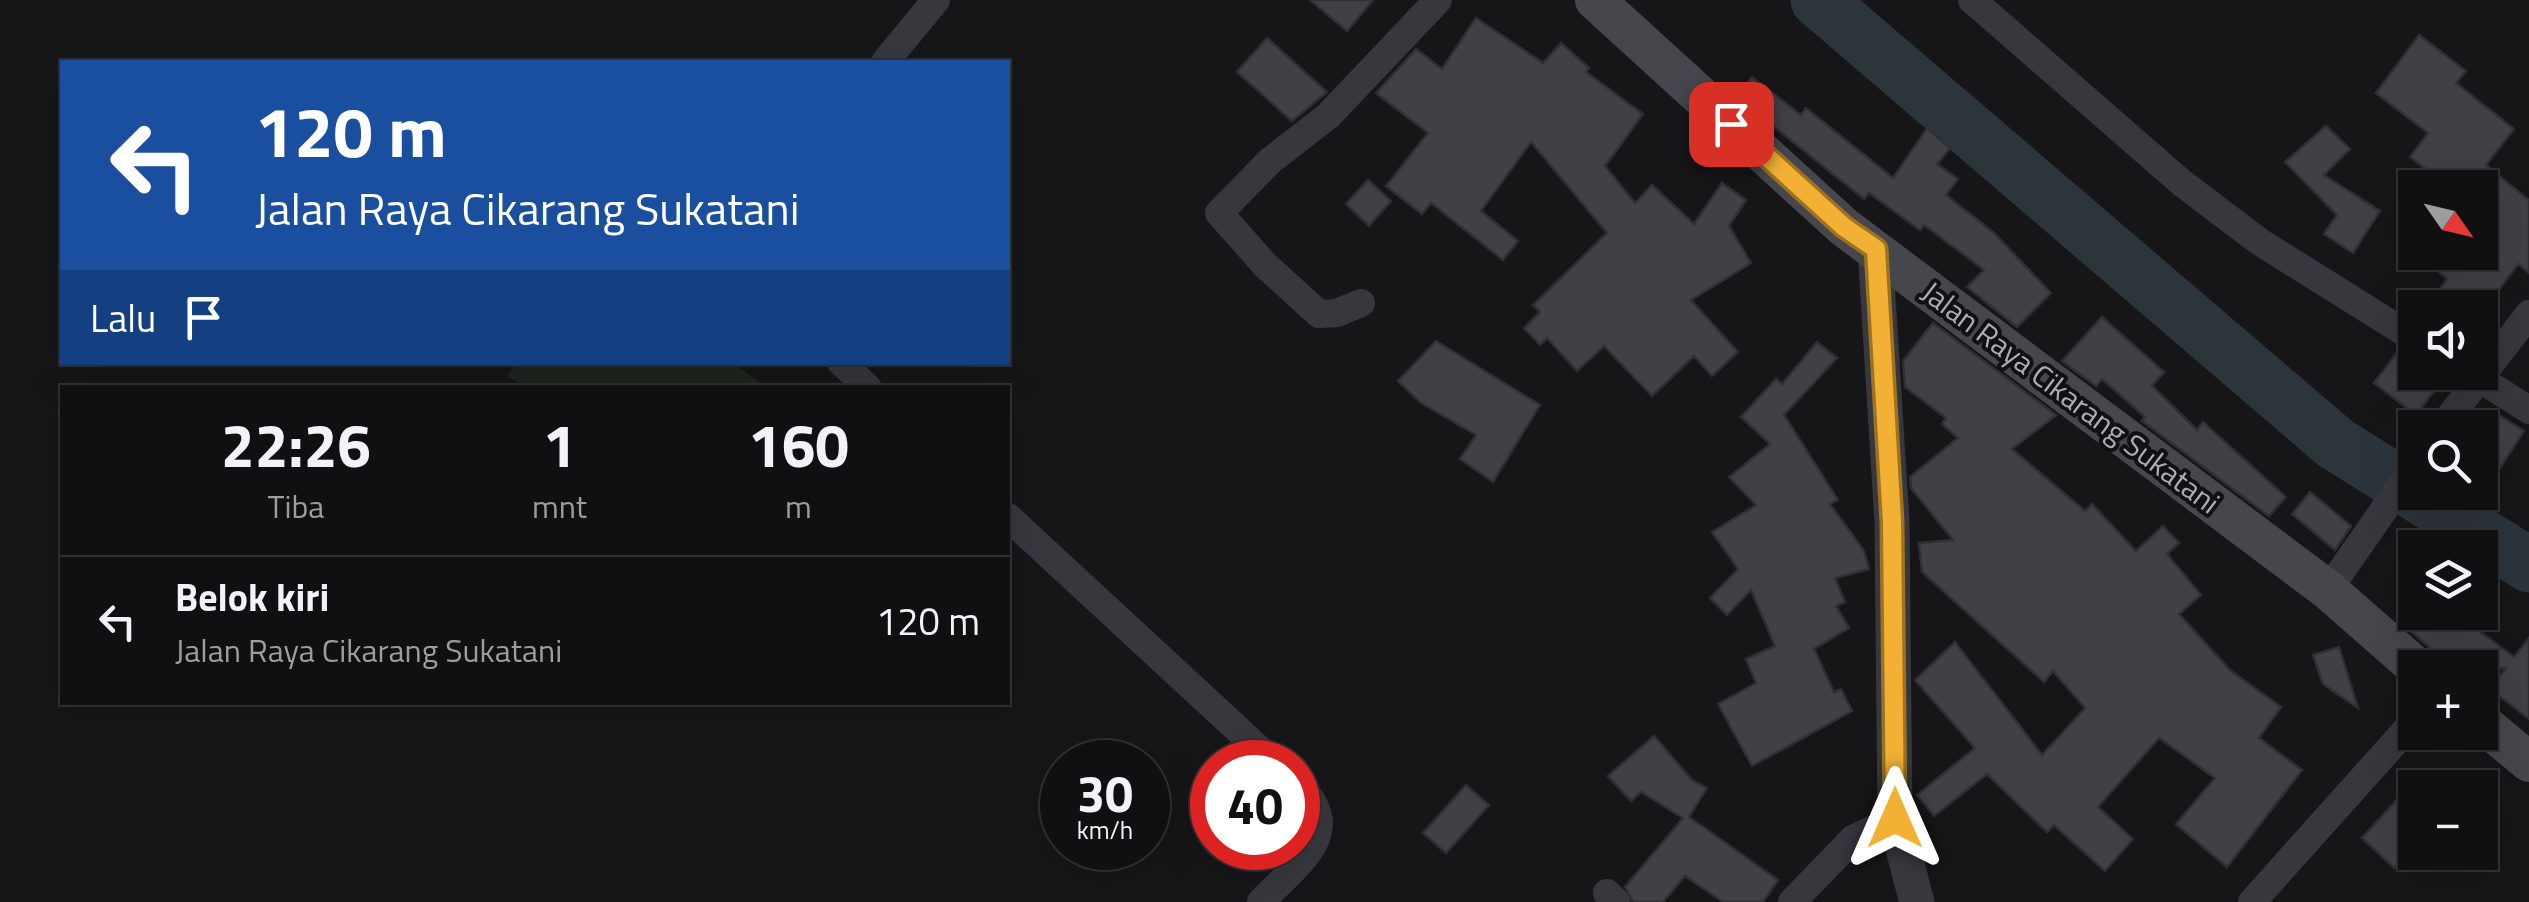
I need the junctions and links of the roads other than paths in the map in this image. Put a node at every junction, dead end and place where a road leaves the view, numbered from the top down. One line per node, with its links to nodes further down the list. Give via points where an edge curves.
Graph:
1 (936, 0): 5 (street)
2 (1438, 0): 7 (street, via 1328,116 1219,213 1320,314)
3 (1596, 0): 6 (main road, Jalan Raya Cikarang Sukatani)
4 (1972, 0): 9 (street, via 2213,207)
5 (887, 60)
6 (1876, 249): 17 (main road, Jalan Raya Cikarang Sukatani); 23 (street, via 1892,522)
7 (1361, 303)
8 (2529, 314): 10 (street)
9 (2398, 328)
10 (2498, 348)
11 (843, 365): 12 (street)
12 (865, 385)
13 (2497, 390): 14 (street)
14 (2529, 410)
15 (2398, 490): 17 (street)
16 (1010, 519): 21 (street)
17 (2338, 576): 18 (main road, Jalan Raya Cikarang Sukatani)
18 (2402, 650)
19 (2498, 736): 22 (main road)
20 (2398, 739): 28 (street)
21 (1249, 740)
22 (2529, 762)
23 (1895, 818): 26 (street, via 1853,839); 27 (street)
24 (1290, 870): 25 (street)
25 (1261, 902)
26 (1792, 902)
27 (1917, 902)
28 (2252, 902)

